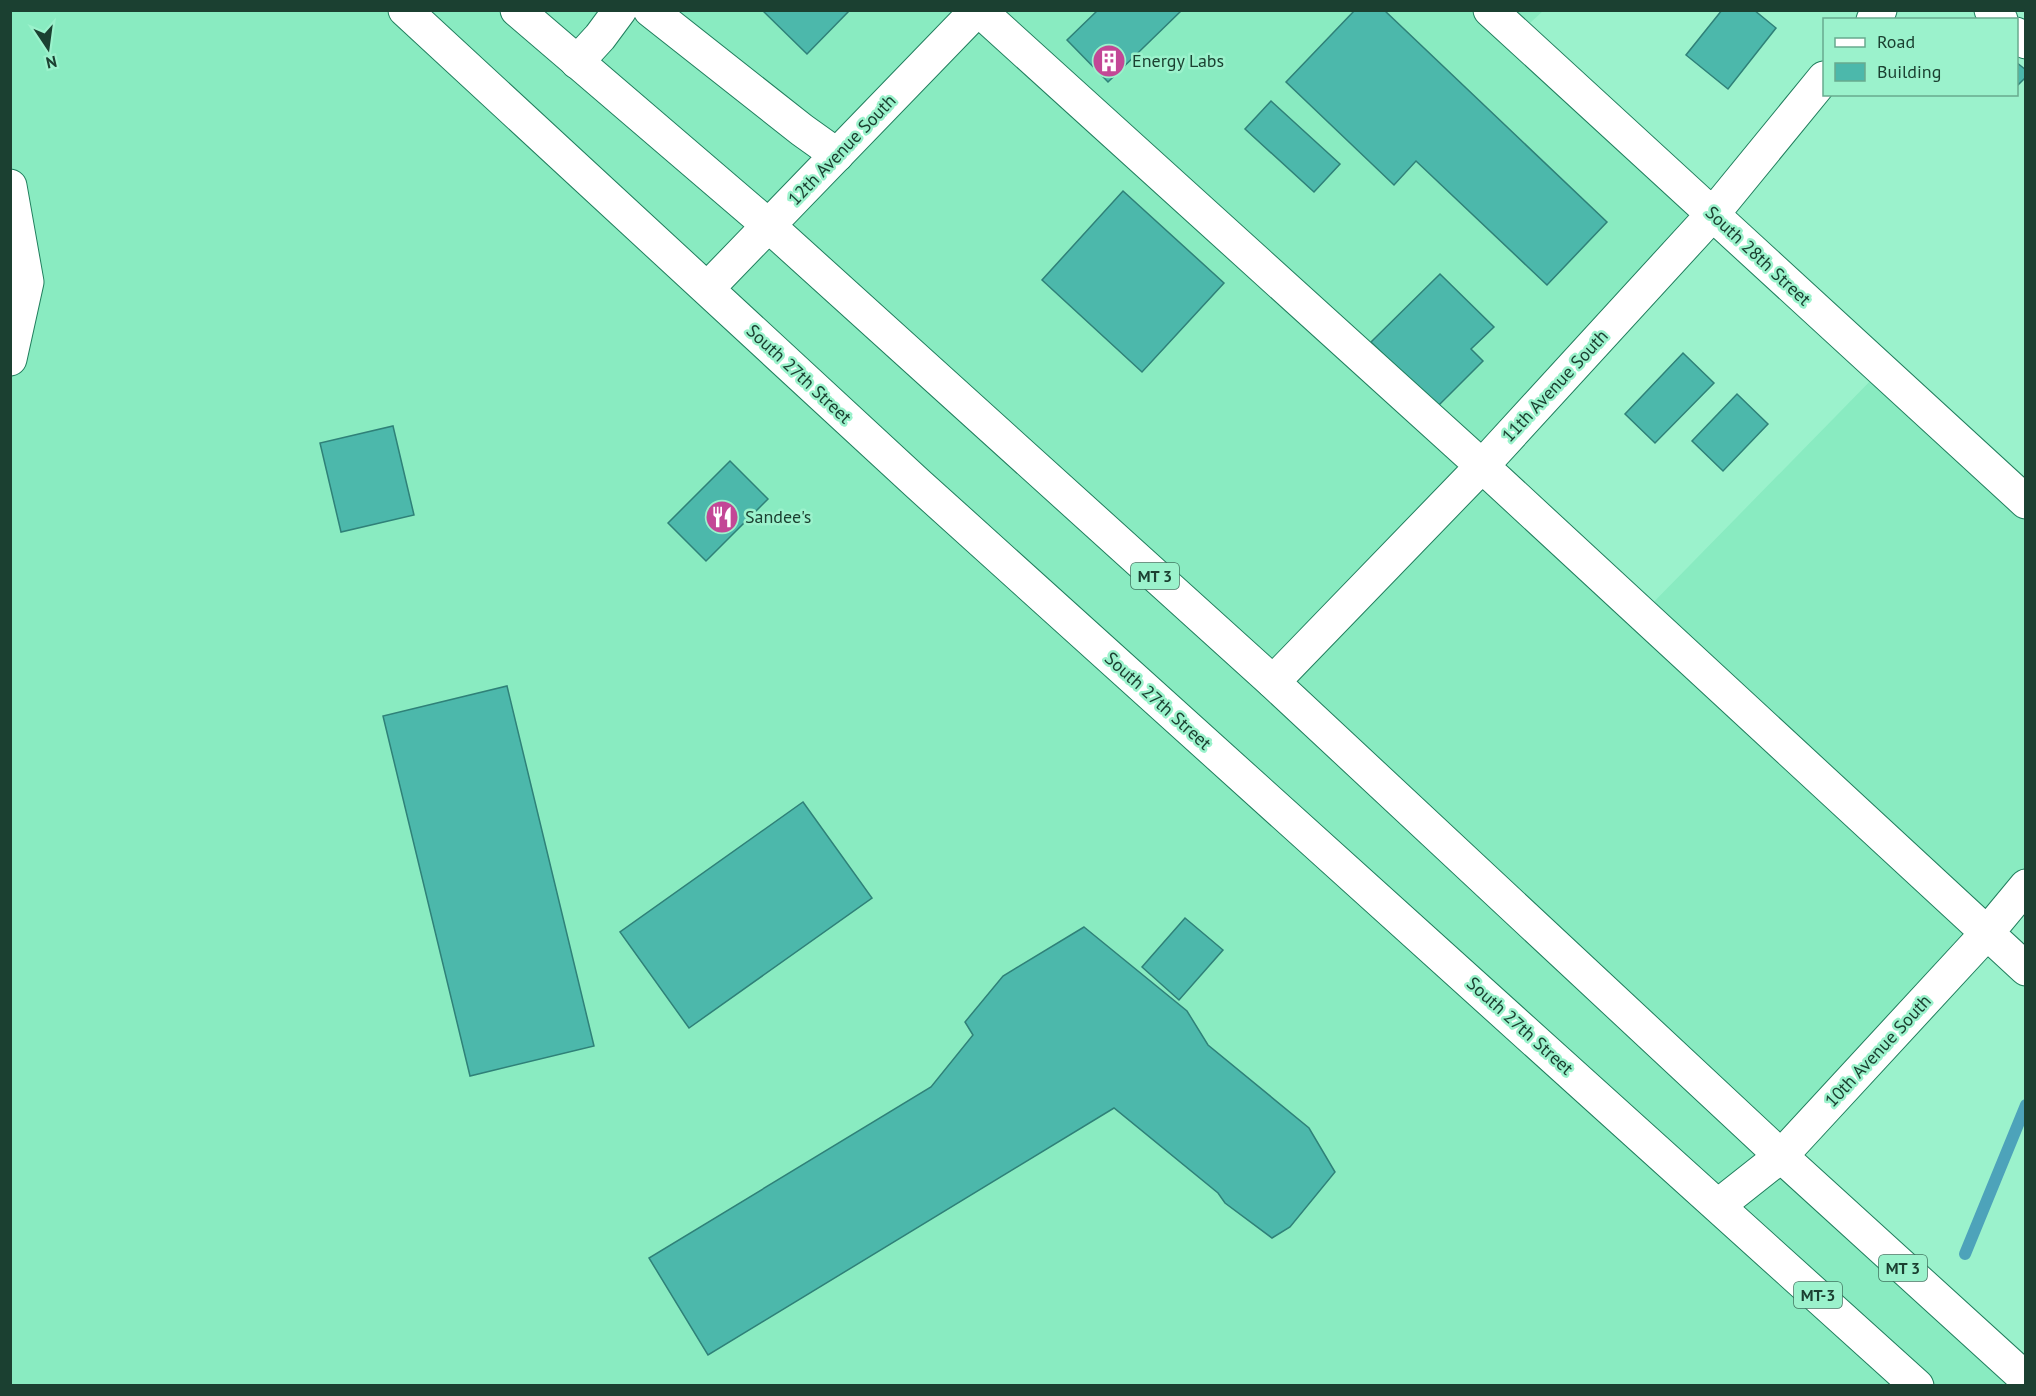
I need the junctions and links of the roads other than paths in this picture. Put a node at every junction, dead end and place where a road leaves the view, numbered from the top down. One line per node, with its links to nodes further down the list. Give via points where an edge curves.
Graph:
1 (405, 10): 13 (main road, South 27th Street)
2 (517, 10): 7 (main road, MT 3)
3 (620, 10): 7 (main road)
4 (650, 10): 9 (main road)
5 (978, 10): 9 (main road, 12th Avenue South); 15 (main road)
6 (1490, 10): 11 (main road, South 28th Street)
7 (577, 62): 12 (main road, MT 3)
8 (1823, 79): 11 (main road, 11th Avenue South)
9 (837, 155): 12 (main road, 12th Avenue South)
10 (10, 186): 14 (main road, via 27,282)
11 (1712, 215): 15 (main road, 11th Avenue South); 16 (main road, South 28th Street)
12 (769, 226): 13 (main road, 12th Avenue South); 17 (main road, MT 3)
13 (707, 290): 22 (main road, South 27th Street)
14 (10, 359)
15 (1482, 466): 17 (main road, 11th Avenue South); 19 (main road)
16 (2025, 502)
17 (1273, 682): 21 (main road, MT 3)
18 (2025, 886): 19 (main road, 10th Avenue South)
19 (1987, 933): 20 (main road); 21 (main road, 10th Avenue South)
20 (2025, 969)
21 (1781, 1156): 22 (main road, 10th Avenue South); 23 (main road, MT 3)
22 (1719, 1206): 24 (main road, South 27th Street / MT-3)
23 (2025, 1379)
24 (1917, 1386)

